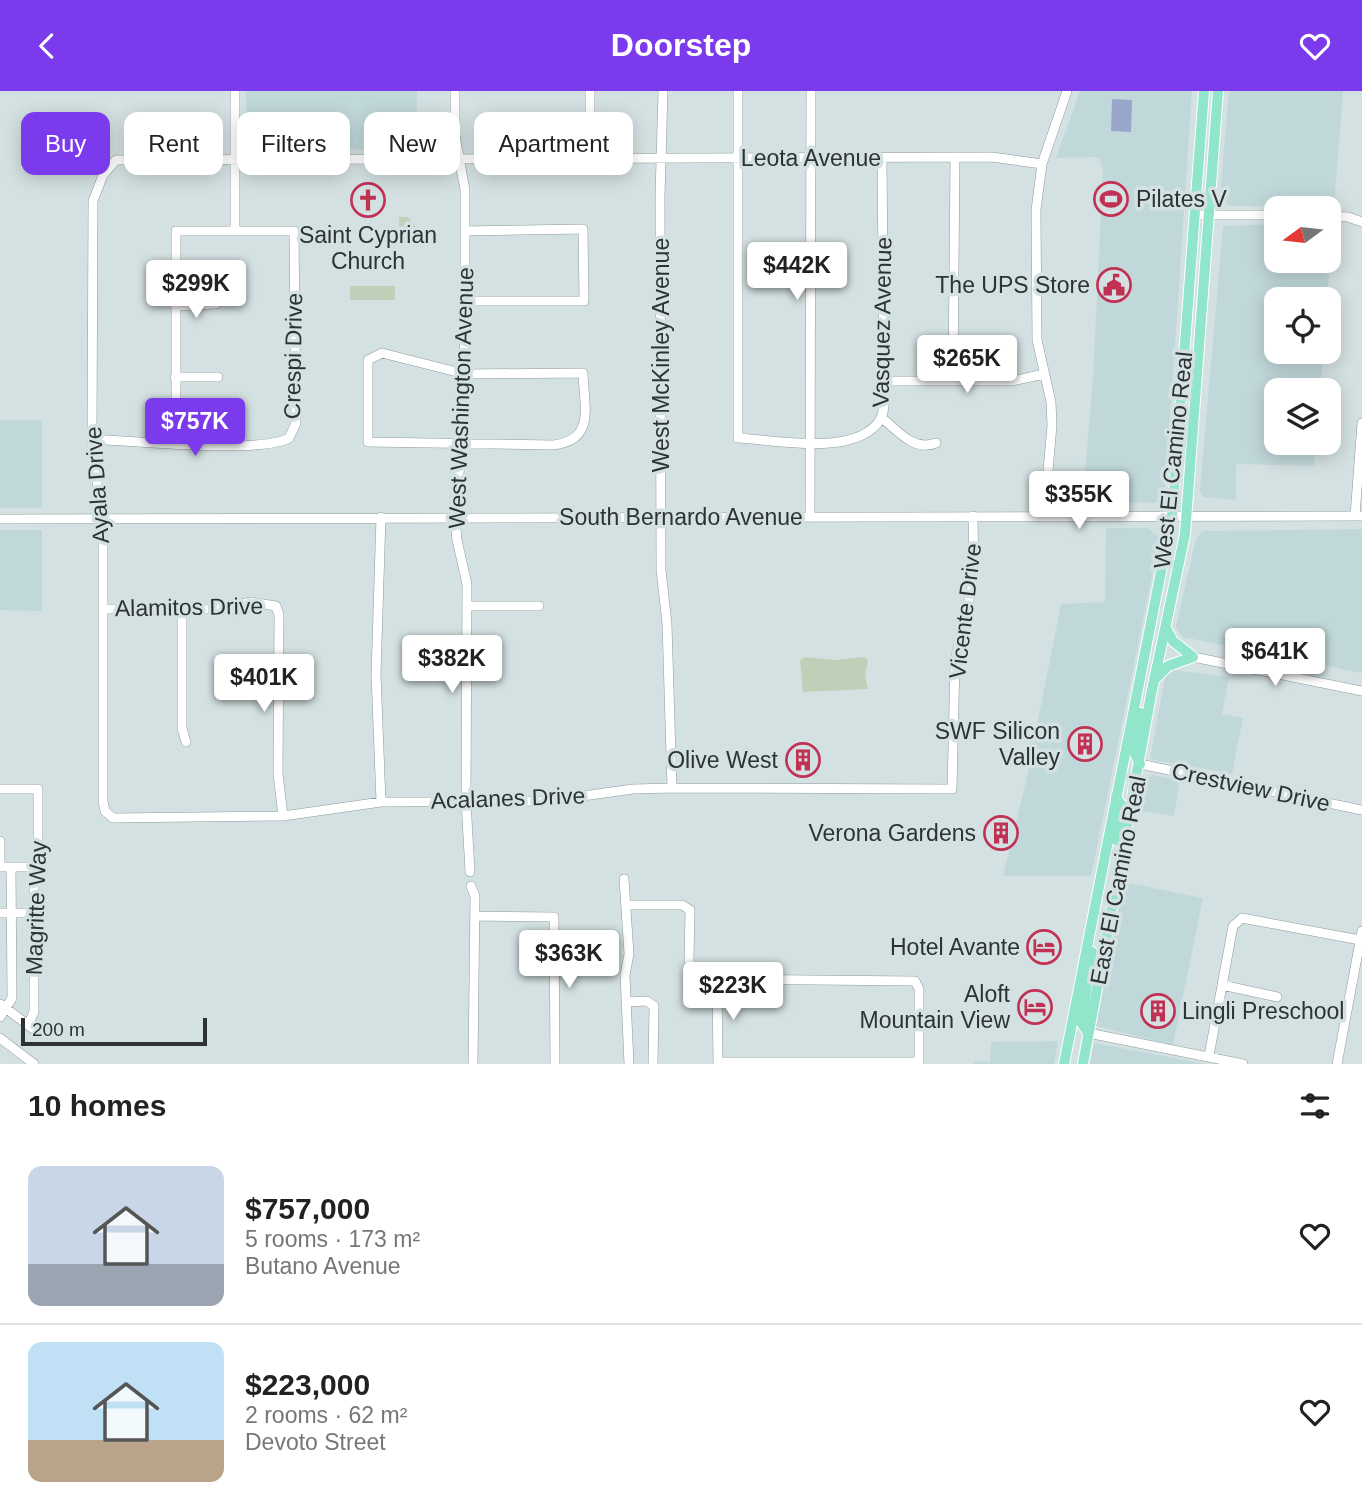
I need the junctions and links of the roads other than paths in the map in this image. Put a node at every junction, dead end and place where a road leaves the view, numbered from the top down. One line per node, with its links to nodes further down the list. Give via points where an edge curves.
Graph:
1 (235, 91): 13 (street)
2 (455, 91): 10 (street, West Washington Avenue)
3 (590, 91): 11 (street)
4 (663, 91): 21 (street, West McKinley Avenue)
5 (738, 91): 14 (street)
6 (811, 91): 15 (street)
7 (1067, 91): 23 (street)
8 (1204, 91): 24 (main road, West El Camino Real)
9 (1219, 91): 25 (main road, West El Camino Real)
10 (455, 112)
11 (590, 112)
12 (955, 157): 16 (street, Leota Avenue); 23 (street, Leota Avenue); 38 (street)
13 (234, 158): 17 (street, Leota Avenue); 22 (street, Leota Avenue); 29 (street)
14 (738, 158): 15 (street, Leota Avenue); 21 (street, Leota Avenue); 43 (street, Vasquez Avenue, via 738,438)
15 (811, 158): 16 (street, Leota Avenue); 43 (street)
16 (882, 158): 39 (street, Vasquez Avenue)
17 (364, 159)
18 (460, 159): 19 (street, Leota Avenue); 30 (street, West Washington Avenue)
19 (474, 159)
20 (633, 159): 21 (street, Leota Avenue)
21 (663, 159): 54 (street, West McKinley Avenue)
22 (116, 160): 42 (street, Ayala Drive, via 103,175 93,201)
23 (1042, 164): 35 (street, via 1036,258 1037,340)
24 (1195, 215): 25 (street); 49 (main road, West El Camino Real)
25 (1210, 215): 26 (street); 50 (main road, West El Camino Real)
26 (1264, 215)
27 (1341, 217): 28 (street)
28 (1362, 222)
29 (234, 231): 33 (street, via 176,231); 44 (street, Crespi Drive, via 294,231 296,423 289,438 271,446)
30 (465, 231): 31 (street, West Washington Avenue); 31 (street, via 583,229 583,301)
31 (465, 301): 34 (street, West Washington Avenue)
32 (216, 304): 33 (street)
33 (176, 306): 36 (street)
34 (465, 374): 46 (street, West Washington Avenue); 46 (street, via 396,355 374,355 368,360 368,442); 46 (street, via 583,373 584,418 580,436 574,441)
35 (1044, 374): 38 (street, via 1012,381); 55 (street, via 1052,425)
36 (175, 377): 37 (street); 44 (street)
37 (218, 377)
38 (953, 380): 39 (street)
39 (884, 381): 40 (street, Vasquez Avenue)
40 (881, 418): 43 (street, Vasquez Avenue, via 852,441); 45 (street, via 913,443)
41 (1362, 423): 51 (street)
42 (92, 439): 44 (street); 57 (street, Ayala Drive)
43 (812, 442): 47 (street)
44 (176, 443)
45 (936, 443)
46 (463, 445): 53 (street, West Washington Avenue)
47 (810, 516): 48 (street, South Bernardo Avenue); 54 (street, South Bernardo Avenue)
48 (973, 516): 55 (street, South Bernardo Avenue); 72 (street, Vicente Drive, via 974,578 956,661)
49 (1172, 516): 50 (street, South Bernardo Avenue); 55 (street, South Bernardo Avenue); 64 (main road, West El Camino Real)
50 (1187, 516): 51 (street, South Bernardo Avenue); 62 (main road, West El Camino Real)
51 (1359, 516)
52 (381, 517): 53 (street, South Bernardo Avenue); 57 (street, South Bernardo Avenue); 75 (street, via 376,674)
53 (455, 517): 54 (street, South Bernardo Avenue); 58 (street, West Washington Avenue)
54 (661, 517): 70 (street, West McKinley Avenue)
55 (1044, 517)
56 (0, 519): 57 (street, South Bernardo Avenue)
57 (102, 520): 60 (street, Ayala Drive)
58 (467, 606): 59 (street); 74 (street, West Washington Avenue)
59 (539, 606)
60 (103, 609): 61 (street, Alamitos Drive); 77 (street, Ayala Drive, via 103,801)
61 (183, 611): 68 (street, via 182,728); 78 (street, Alamitos Drive, via 251,602 276,606 278,774)
62 (1166, 628): 63 (main road); 65 (main road, West El Camino Real)
63 (1193, 657): 65 (main road, via 1168,666); 66 (street)
64 (1141, 675): 69 (main road, via 1142,701 1133,750); 73 (main road, West El Camino Real)
65 (1154, 679): 67 (main road, West El Camino Real)
66 (1362, 691)
67 (1151, 695): 69 (main road, East El Camino Real)
68 (186, 742)
69 (1140, 764): 76 (street, Crestview Drive); 80 (main road, East El Camino Real)
70 (672, 788): 72 (street, Acalanes Drive); 74 (street, Acalanes Drive, via 548,801)
71 (0, 789): 84 (street, Magritte Way, via 38,789)
72 (952, 789)
73 (1116, 797): 80 (main road, via 1122,806 1116,840); 81 (main road, West El Camino Real)
74 (466, 801): 75 (street, Acalanes Drive); 85 (street, West Washington Avenue)
75 (381, 802): 78 (street, Acalanes Drive)
76 (1362, 810)
77 (108, 815): 78 (street, Acalanes Drive, via 121,820)
78 (283, 816)
79 (0, 841): 82 (street)
80 (1122, 849): 101 (main road, East El Camino Real)
81 (1102, 866): 93 (main road, East El Camino Real)
82 (0, 867): 83 (street)
83 (11, 867): 84 (street); 90 (street)
84 (37, 867): 91 (street, Magritte Way)
85 (470, 872)
86 (624, 879): 88 (street)
87 (471, 886): 92 (street)
88 (626, 905): 95 (street, via 687,907 690,969 696,979); 98 (street)
89 (0, 913): 90 (street)
90 (12, 913): 91 (street); 99 (street, via 12,998)
91 (34, 913): 99 (street, Magritte Way, via 32,1028)
92 (475, 916): 107 (street); 108 (street, via 554,917)
93 (1090, 929): 101 (main road, via 1092,951 1081,1023); 111 (main road, East El Camino Real)
94 (1361, 936): 96 (street, via 1242,918 1233,926); 114 (street)
95 (717, 981): 104 (street); 105 (street, via 912,980 918,984)
96 (1222, 985): 97 (street); 103 (street)
97 (1277, 997)
98 (627, 1002): 109 (street); 110 (street, via 647,1001 654,1006)
99 (3, 1006): 100 (street)
100 (0, 1017)
101 (1088, 1033): 103 (street); 112 (main road, East El Camino Real)
102 (0, 1038): 106 (street)
103 (1209, 1056): 113 (street)
104 (718, 1063): 105 (street)
105 (919, 1063)
106 (34, 1064)
107 (473, 1064)
108 (555, 1064)
109 (629, 1064)
110 (653, 1064)
111 (1064, 1064)
112 (1083, 1064)
113 (1243, 1064)
114 (1337, 1064)

